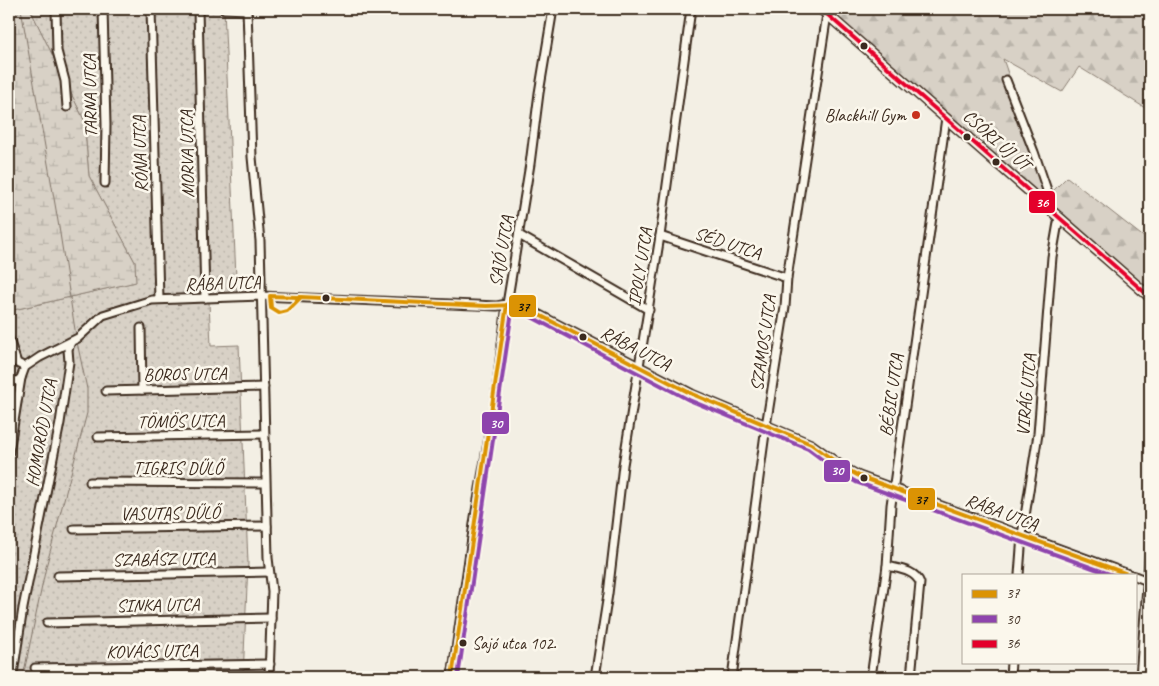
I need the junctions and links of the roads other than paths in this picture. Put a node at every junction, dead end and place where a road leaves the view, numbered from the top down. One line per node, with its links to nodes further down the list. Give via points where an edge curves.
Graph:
1 (56, 9): 11 (street, via 57,51 65,81)
2 (104, 9): 13 (street, TARNA UTCA)
3 (151, 9): 22 (street, RÓNA UTCA)
4 (198, 9): 21 (street, MORVA UTCA)
5 (224, 9): 6 (street)
6 (247, 9): 19 (street, via 250,125 260,241)
7 (553, 9): 16 (street, SAJÓ UTCA)
8 (691, 9): 17 (street, IPOLY UTCA)
9 (824, 11): 12 (main road, CSÓRI ÚJ ÚT); 18 (street, SZAMOS UTCA)
10 (1006, 80): 14 (street, via 1050,196)
11 (67, 107)
12 (946, 118): 14 (main road, CSÓRI ÚJ ÚT); 41 (street, BÉBIC UTCA)
13 (104, 183)
14 (1045, 204): 15 (main road, CSÓRI ÚJ ÚT)
15 (1059, 217): 20 (main road, CSÓRI ÚJ ÚT); 44 (street, VIRÁG UTCA, via 1052,257 1038,434)
16 (519, 235): 23 (street, SAJÓ UTCA); 24 (street)
17 (660, 236): 18 (street, SÉD UTCA); 24 (street, IPOLY UTCA)
18 (787, 278): 35 (street, SZAMOS UTCA)
19 (261, 296): 21 (street, RÁBA UTCA); 23 (street, RÁBA UTCA); 32 (street)
20 (1150, 297)
21 (205, 298): 22 (street, RÁBA UTCA)
22 (159, 299): 27 (street, RÁBA UTCA, via 103,316)
23 (507, 304): 28 (street, RÁBA UTCA, via 524,306); 60 (street, SAJÓ UTCA)
24 (648, 310): 28 (street, IPOLY UTCA)
25 (141, 328): 33 (street)
26 (9, 339): 29 (street, via 17,363)
27 (75, 340): 29 (street, RÁBA UTCA, via 40,356); 58 (street, HOMORÓD UTCA, via 68,349 60,422)
28 (639, 366): 35 (street, RÁBA UTCA, via 709,402); 61 (street, IPOLY UTCA)
29 (25, 367): 30 (street)
30 (21, 378): 31 (street); 38 (street)
31 (9, 383)
32 (264, 387): 33 (street, BOROS UTCA); 36 (street)
33 (142, 390): 34 (street, BOROS UTCA)
34 (106, 391)
35 (766, 426): 41 (street, RÁBA UTCA, via 811,444 850,472); 62 (street, SZAMOS UTCA)
36 (264, 434): 37 (street, TÖMÖS UTCA); 40 (street)
37 (98, 437)
38 (9, 452)
39 (90, 482): 40 (street, TIGRIS DŰLŐ)
40 (265, 483): 42 (street)
41 (893, 488): 44 (street, RÁBA UTCA); 46 (street, BÉBIC UTCA)
42 (267, 526): 43 (street, VASUTAS DŰLŐ); 47 (street)
43 (74, 530)
44 (1022, 536): 48 (street, VIRÁG UTCA); 49 (street, RÁBA UTCA)
45 (1150, 548): 52 (street)
46 (887, 566): 63 (street, BÉBIC UTCA); 64 (street, via 916,575 920,583)
47 (269, 572): 50 (street, SZABÁSZ UTCA); 53 (street)
48 (1019, 574)
49 (1128, 574)
50 (58, 576)
51 (1136, 576): 52 (street)
52 (1149, 582): 66 (street)
53 (271, 618): 54 (street, SINKA UTCA); 55 (street)
54 (47, 622)
55 (270, 664): 57 (street, KOVÁCS UTCA); 59 (street)
56 (1011, 664): 65 (street)
57 (35, 668)
58 (11, 677)
59 (269, 677)
60 (452, 677)
61 (595, 677)
62 (732, 677)
63 (871, 677)
64 (911, 677)
65 (1010, 677)
66 (1140, 677)

